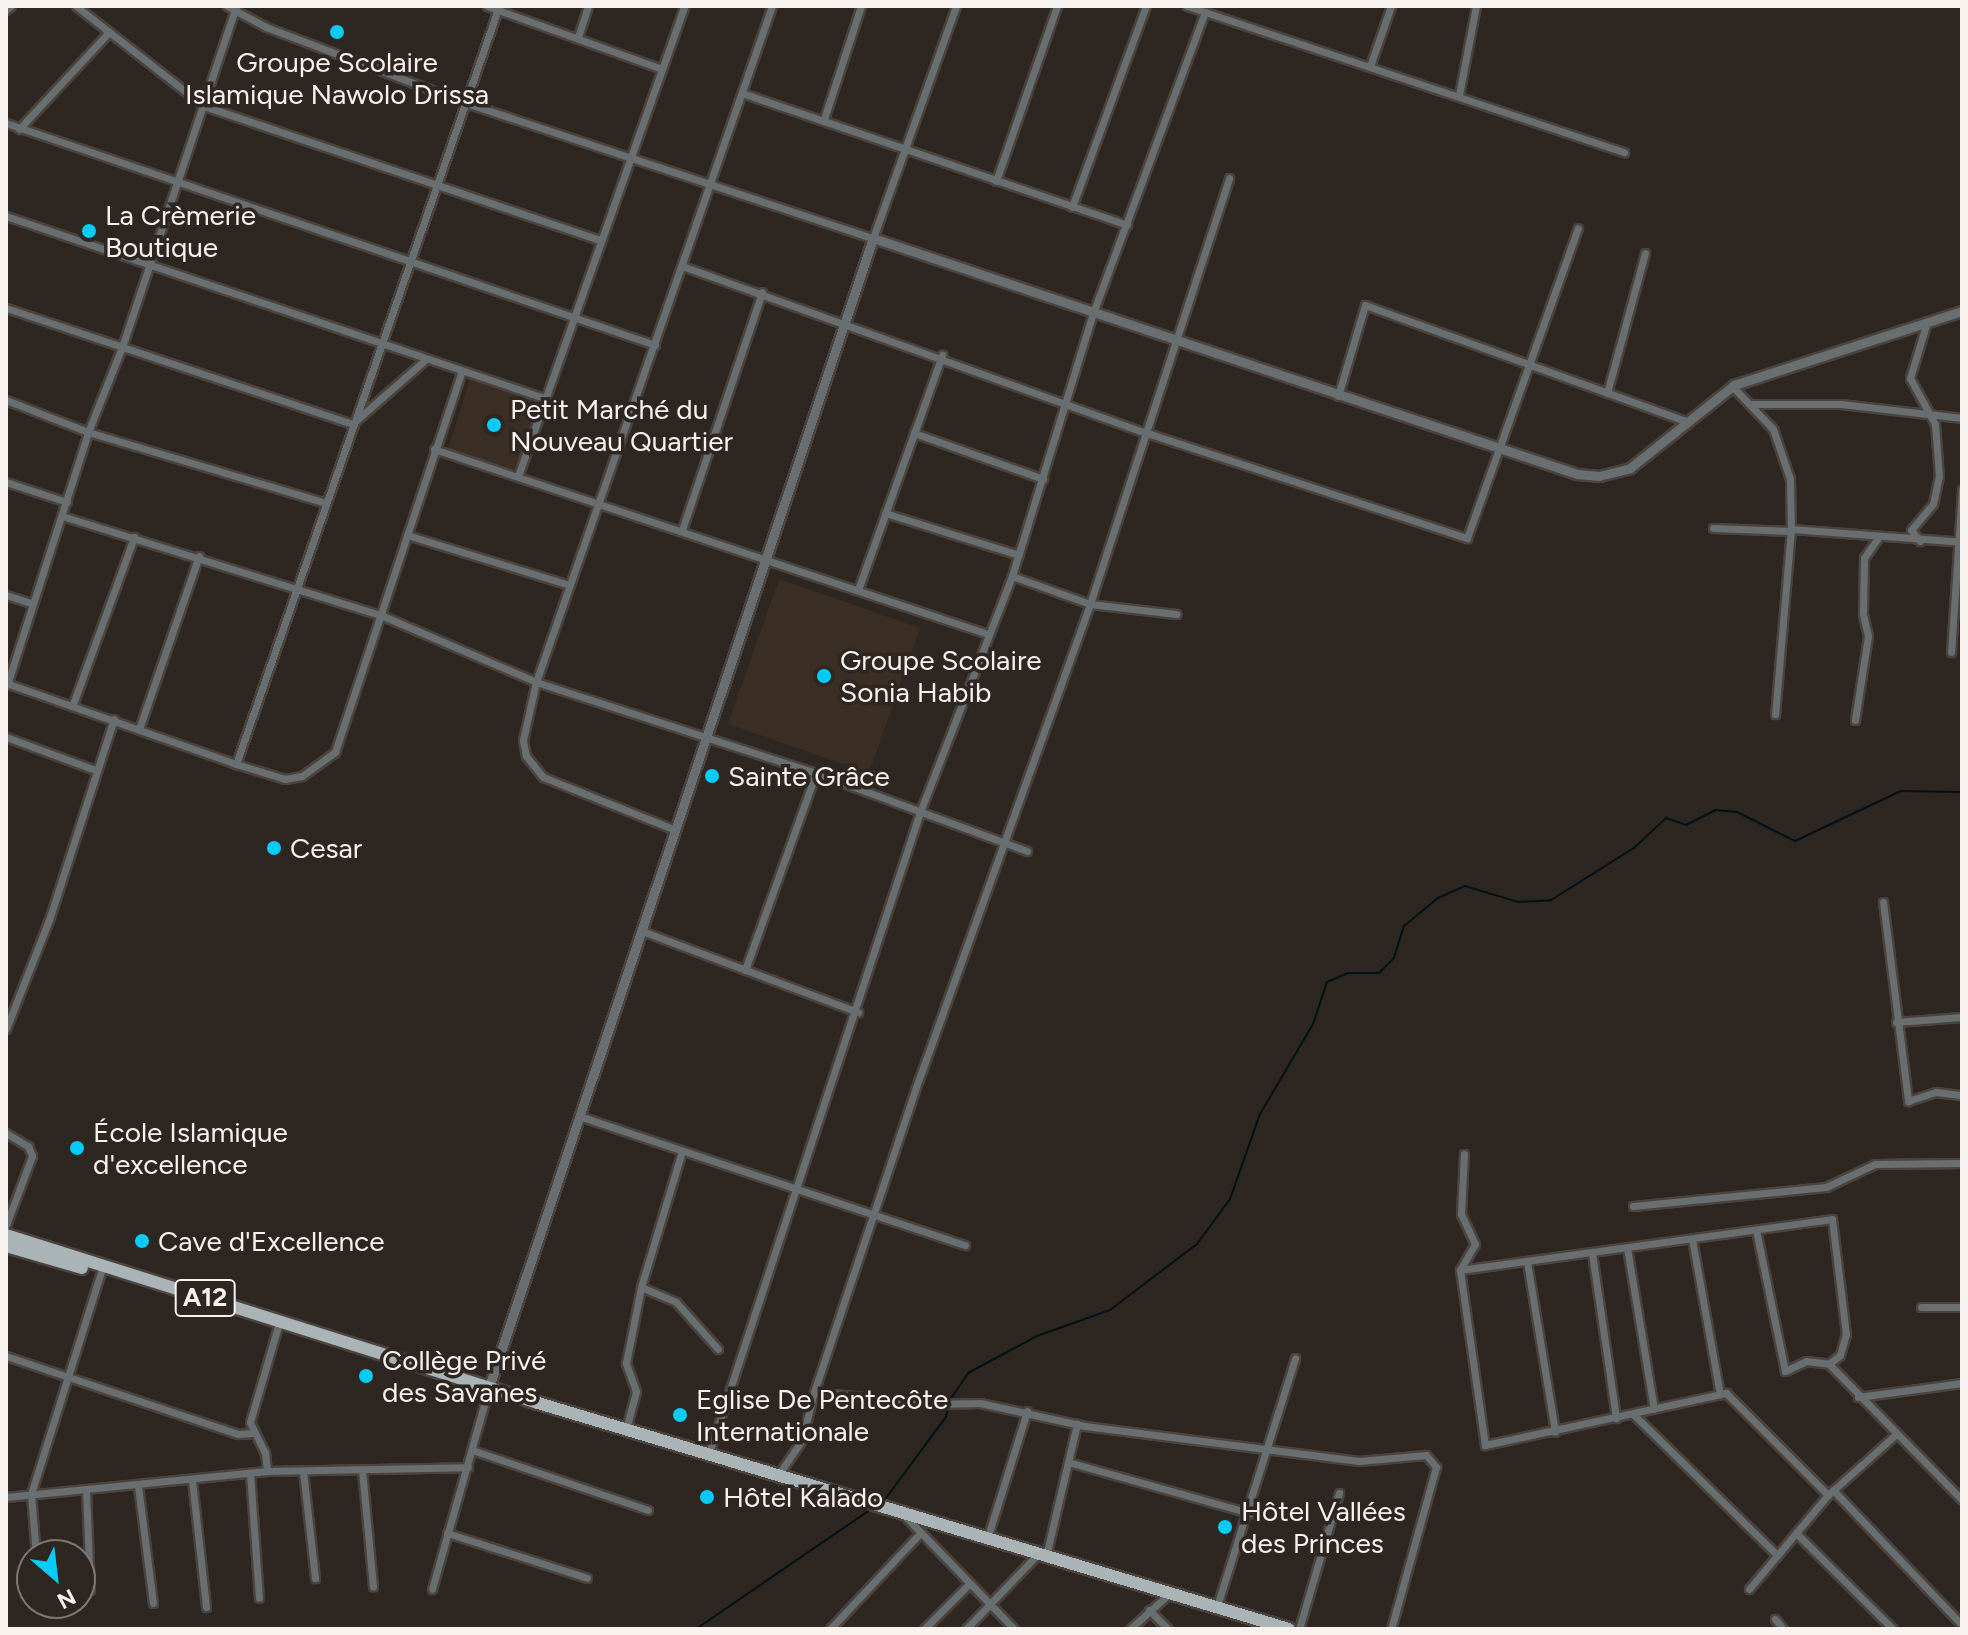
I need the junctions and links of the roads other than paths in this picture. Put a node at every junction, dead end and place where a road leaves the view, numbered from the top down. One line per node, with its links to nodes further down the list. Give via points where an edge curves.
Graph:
1 (11, 6): 17 (street)
2 (76, 6): 19 (street)
3 (227, 6): 16 (street)
4 (487, 6): 15 (street)
5 (588, 6): 20 (street)
6 (684, 6): 22 (street)
7 (772, 6): 23 (street)
8 (861, 6): 27 (street)
9 (956, 6): 30 (street)
10 (1057, 6): 35 (street)
11 (1146, 6): 38 (street)
12 (1187, 6): 18 (street)
13 (1391, 6): 21 (street)
14 (1476, 6): 24 (street)
15 (499, 8): 20 (street); 25 (street)
16 (236, 9): 25 (street); 26 (street)
17 (6, 10)
18 (1205, 12): 21 (street); 40 (street)
19 (109, 32): 26 (street); 29 (street)
20 (578, 37): 22 (street)
21 (1370, 66): 24 (street)
22 (662, 69): 32 (street)
23 (742, 93): 27 (street); 36 (street)
24 (1459, 95): 31 (street)
25 (466, 103): 32 (street); 37 (street)
26 (204, 106): 34 (street); 37 (street)
27 (824, 119): 30 (street)
28 (6, 123): 29 (street)
29 (19, 129): 34 (street)
30 (903, 151): 35 (street); 42 (street)
31 (1624, 152)
32 (630, 154): 36 (street); 43 (street)
33 (1229, 178): 55 (street)
34 (179, 181): 45 (street); 46 (street)
35 (996, 181): 38 (street)
36 (710, 183): 42 (street); 47 (street)
37 (438, 185): 43 (street); 45 (street)
38 (1072, 207): 40 (street)
39 (6, 216): 46 (street)
40 (1127, 225): 51 (street)
41 (1578, 228): 61 (street)
42 (873, 238): 51 (street); 53 (street)
43 (599, 240): 52 (street)
44 (1645, 253): 64 (street)
45 (411, 265): 52 (street); 56 (street)
46 (150, 266): 56 (street); 58 (street)
47 (682, 266): 48 (street); 57 (street)
48 (762, 292): 53 (street); 89 (street)
49 (6, 308): 58 (street)
50 (1962, 311): 54 (street)
51 (1093, 313): 55 (street); 68 (street)
52 (574, 317): 57 (street); 66 (street)
53 (843, 321): 59 (street); 98 (street)
54 (1927, 321): 63 (street); 70 (street, via 1910,378)
55 (1175, 341): 65 (street); 75 (street)
56 (385, 344): 60 (street); 73 (street)
57 (655, 345): 85 (street)
58 (122, 347): 73 (street); 74 (street)
59 (942, 355): 68 (street); 76 (street)
60 (426, 359): 62 (street); 73 (street)
61 (1531, 365): 64 (street); 65 (street, via 1365,305); 78 (street)
62 (462, 371): 66 (street); 77 (street)
63 (1732, 386): 69 (street); 72 (street)
64 (1607, 393): 72 (street)
65 (1338, 396): 78 (street)
66 (544, 398): 79 (street)
67 (6, 400): 74 (street)
68 (1067, 404): 75 (street); 80 (street)
69 (1752, 404): 70 (street, via 1841,404); 90 (street, via 1773,429 1790,479)
70 (1929, 415): 71 (street); 94 (street, via 1935,424 1939,476 1933,504 1911,530)
71 (1962, 418)
72 (1689, 422): 78 (street, via 1616,474 1577,474)
73 (352, 424): 84 (street)
74 (88, 432): 83 (street); 84 (street)
75 (1144, 432): 78 (street, via 1467,538); 105 (street)
76 (914, 433): 80 (street); 86 (street)
77 (434, 449): 79 (street); 91 (street)
78 (1502, 452)
79 (518, 476): 85 (street)
80 (1043, 479): 96 (street)
81 (6, 482): 83 (street)
82 (1962, 489): 95 (street)
83 (67, 502): 87 (street)
84 (326, 503): 101 (street)
85 (601, 504): 89 (street); 100 (street)
86 (885, 513): 96 (street); 102 (street)
87 (62, 516): 92 (street); 104 (street)
88 (1713, 528): 90 (street)
89 (682, 530): 98 (street)
90 (1791, 530): 93 (street); 113 (street)
91 (407, 535): 100 (street); 107 (street)
92 (134, 537): 97 (street); 112 (street)
93 (1878, 538): 94 (street); 115 (street, via 1864,558 1868,636)
94 (1920, 541): 95 (street)
95 (1960, 542): 109 (street)
96 (1019, 555): 99 (street)
97 (199, 556): 101 (street); 116 (street)
98 (764, 561): 102 (street); 118 (street)
99 (1012, 576): 105 (street); 108 (street)
100 (570, 585): 110 (street)
101 (298, 590): 107 (street); 119 (street)
102 (858, 590): 108 (street)
103 (6, 595): 104 (street)
104 (33, 604): 111 (street)
105 (1090, 604): 106 (street); 124 (street)
106 (1176, 614)
107 (383, 616): 110 (street); 119 (street, via 335,752 302,776 285,779)
108 (988, 634): 122 (street)
109 (1951, 652)
110 (536, 682): 118 (street); 123 (street, via 523,740 526,756 543,777)
111 (7, 684): 112 (street)
112 (73, 704): 114 (street)
113 (1775, 714)
114 (114, 719): 116 (street); 120 (street)
115 (1855, 720)
116 (139, 729): 119 (street)
117 (6, 737): 120 (street)
118 (705, 740): 121 (street); 123 (street)
119 (236, 764)
120 (95, 770): 132 (street, via 49,920)
121 (816, 773): 122 (street); 128 (street)
122 (920, 812): 124 (street); 129 (street)
123 (673, 829): 127 (street)
124 (1003, 843): 125 (street); 141 (street)
125 (1027, 851)
126 (1883, 902): 131 (street)
127 (642, 931): 128 (street); 134 (street)
128 (745, 970): 129 (street)
129 (858, 1012): 139 (street)
130 (1962, 1017): 131 (street)
131 (1896, 1022): 133 (street, via 1908,1101 1936,1092)
132 (6, 1029)
133 (1962, 1095)
134 (579, 1116): 136 (street); 164 (street)
135 (6, 1133): 142 (street, via 28,1146 32,1156)
136 (682, 1151): 139 (street); 153 (street)
137 (1464, 1154): 152 (street, via 1461,1214 1475,1244)
138 (1962, 1163): 140 (street, via 1875,1164 1826,1187)
139 (795, 1188): 141 (street); 179 (street)
140 (1633, 1206)
141 (873, 1214): 146 (street); 165 (street)
142 (6, 1225)
143 (1756, 1230): 145 (street); 161 (street, via 1785,1371 1806,1361); 161 (street, via 1832,1219 1846,1334 1840,1355)
144 (6, 1235): 151 (main road, A12)
145 (1692, 1239): 148 (street); 166 (street)
146 (965, 1245)
147 (6, 1246): 151 (main road, A12)
148 (1627, 1248): 149 (street); 168 (street)
149 (1592, 1253): 150 (street); 171 (street)
150 (1527, 1262): 152 (street); 174 (street)
151 (102, 1270): 156 (main road, A12); 160 (main road, A12); 162 (street)
152 (1460, 1270): 174 (street, via 1485,1445)
153 (641, 1287): 157 (street, via 676,1302); 173 (street, via 626,1363 636,1391)
154 (1921, 1307): 155 (street)
155 (1962, 1307)
156 (278, 1326): 160 (main road, A12); 175 (street, via 250,1422)
157 (718, 1349)
158 (6, 1356): 162 (street)
159 (1295, 1358): 177 (street)
160 (404, 1361): 164 (main road, A12)
161 (1829, 1364): 167 (street)
162 (72, 1376): 175 (street, via 238,1434); 192 (street)
163 (1962, 1383): 167 (street)
164 (489, 1387): 173 (main road, A12); 178 (street)
165 (814, 1392): 169 (street); 186 (street, via 802,1440)
166 (1720, 1394): 168 (street); 191 (street, via 1726,1393)
167 (1858, 1397): 176 (street)
168 (1654, 1409): 170 (street)
169 (1027, 1411): 172 (street); 203 (street)
170 (1633, 1414): 171 (street); 205 (street)
171 (1616, 1418): 174 (street)
172 (1077, 1424): 177 (street); 180 (street)
173 (626, 1429): 179 (main road, A12)
174 (1555, 1432)
175 (253, 1433): 183 (street, via 265,1453)
176 (1895, 1435): 191 (street); 194 (street)
177 (1268, 1447): 197 (street); 229 (street, via 1359,1461 1426,1455 1435,1459)
178 (472, 1450): 181 (street); 195 (street)
179 (709, 1453): 186 (main road, A12)
180 (1068, 1462): 197 (street); 204 (street)
181 (468, 1467): 182 (street); 198 (street)
182 (362, 1470): 184 (street); 209 (street)
183 (267, 1471): 184 (street); 185 (street)
184 (303, 1471): 206 (street)
185 (250, 1473): 187 (street); 213 (street)
186 (779, 1474): 196 (main road, A12)
187 (192, 1480): 188 (street); 217 (street)
188 (138, 1486): 189 (street); 214 (street)
189 (86, 1490): 192 (street); 202 (street)
190 (1339, 1493): 228 (street)
191 (1831, 1493): 200 (street); 220 (street)
192 (31, 1494): 193 (street); 201 (street)
193 (6, 1497)
194 (1962, 1500)
195 (648, 1510)
196 (902, 1513): 199 (street); 203 (main road, A12)
197 (1250, 1513): 216 (street)
198 (447, 1533): 207 (street); 210 (street)
199 (920, 1533): 208 (street); 221 (street)
200 (1796, 1533): 205 (street); 231 (street)
201 (35, 1539)
202 (88, 1539)
203 (987, 1539): 204 (main road, A12)
204 (1042, 1555): 212 (main road, A12); 215 (street)
205 (1777, 1555): 211 (street)
206 (315, 1578)
207 (587, 1578)
208 (969, 1584): 215 (street); 222 (street)
209 (373, 1586)
210 (432, 1589)
211 (1749, 1589)
212 (1171, 1591): 216 (main road, A12); 218 (street)
213 (259, 1598)
214 (153, 1603)
215 (990, 1605): 223 (street); 224 (street)
216 (1217, 1606): 227 (main road, A12)
217 (206, 1607)
218 (1149, 1610): 225 (street); 226 (street)
219 (1775, 1619): 230 (street)
220 (1961, 1621)
221 (830, 1629)
222 (924, 1629)
223 (966, 1629)
224 (1014, 1629)
225 (1130, 1629)
226 (1168, 1629)
227 (1289, 1629)
228 (1299, 1629)
229 (1391, 1629)
230 (1783, 1629)
231 (1893, 1629)

